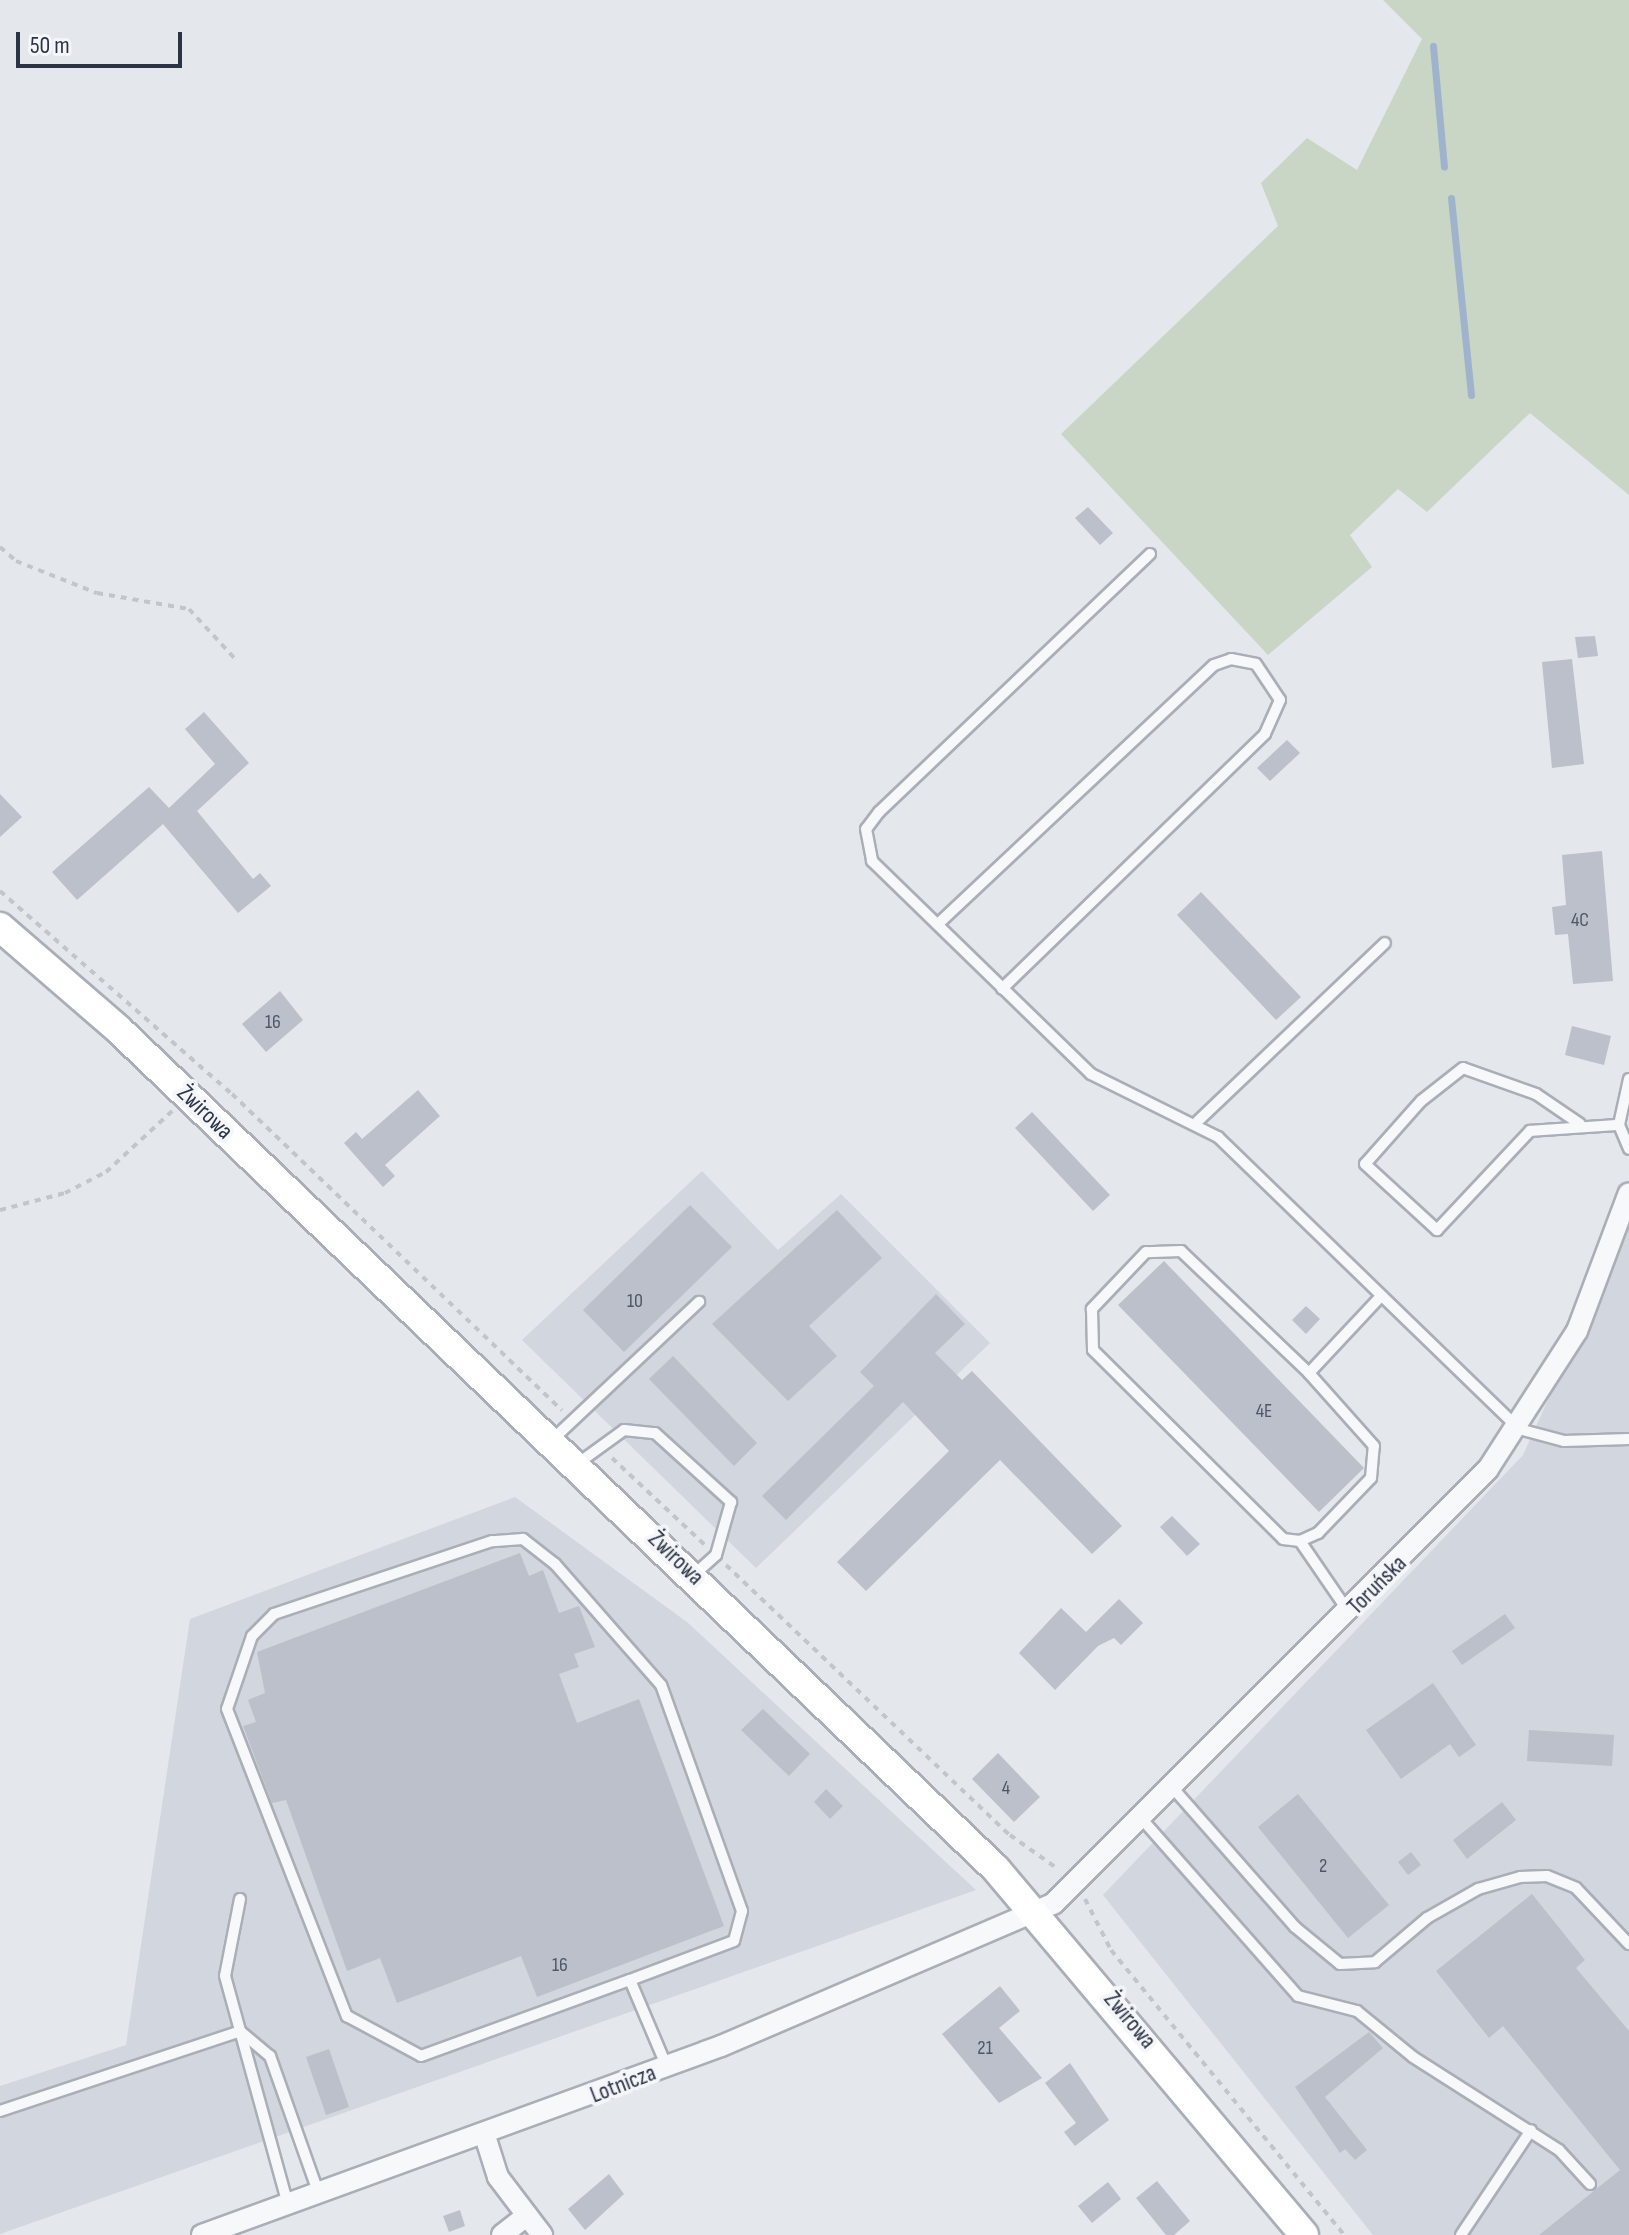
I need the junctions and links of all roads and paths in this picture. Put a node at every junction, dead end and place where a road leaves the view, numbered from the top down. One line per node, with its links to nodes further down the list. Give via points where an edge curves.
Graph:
1 (0, 547): 3 (path, via 16,561 97,593 189,609)
2 (1150, 554): 4 (lane, via 866,829 872,861)
3 (236, 660)
4 (938, 924): 7 (lane); 7 (lane, via 1214,665 1231,659 1256,664 1280,700 1265,734)
5 (0, 927): 9 (street, Żwirowa)
6 (1385, 943): 10 (lane)
7 (1002, 989): 10 (lane, via 1091,1074)
8 (1629, 1079): 12 (lane)
9 (188, 1096): 15 (path, via 106,1172 65,1193); 21 (street, Żwirowa)
10 (1198, 1121): 16 (lane)
11 (1580, 1124): 11 (lane, via 1530,1131 1437,1230 1365,1164 1421,1101 1463,1068 1536,1094); 12 (lane)
12 (1619, 1125): 13 (lane)
13 (1629, 1149)
14 (1629, 1193): 19 (street, Toruńska, via 1577,1331)
15 (0, 1210)
16 (1380, 1297): 18 (lane); 19 (lane)
17 (699, 1302): 21 (lane)
18 (1309, 1373): 23 (lane, via 1374,1446 1375,1461 1371,1478 1318,1533); 23 (lane, via 1181,1251 1146,1252 1092,1309 1093,1350 1283,1539)
19 (1519, 1429): 20 (lane, via 1564,1441); 25 (street, Toruńska, via 1444,1519)
20 (1629, 1439)
21 (552, 1440): 22 (street, Żwirowa)
22 (577, 1464): 24 (street, Żwirowa); 24 (lane, via 624,1430 655,1433 731,1502 716,1555)
23 (1300, 1541): 25 (lane)
24 (694, 1575): 29 (street, Żwirowa)
25 (1349, 1613): 26 (street, Toruńska)
26 (1172, 1787): 27 (street, Toruńska); 30 (lane, via 1295,1927 1340,1964 1375,1962 1427,1918 1478,1889 1520,1877 1547,1876 1576,1888)
27 (1141, 1818): 29 (street, Toruńska); 35 (lane, via 1298,1996 1357,2011 1413,2057)
28 (240, 1899): 32 (lane, via 225,1976)
29 (1038, 1913): 33 (street, Lotnicza); 44 (street, Żwirowa)
30 (1629, 1944)
31 (630, 1980): 31 (lane, via 421,2056 347,2016 227,1709 252,1636 274,1614 492,1541 523,1539 555,1564 661,1685 742,1911 734,1941); 33 (lane)
32 (240, 2031): 34 (lane); 38 (lane, via 270,2056); 39 (lane, via 240,2051)
33 (667, 2067): 36 (street, Lotnicza)
34 (0, 2111)
35 (1531, 2130): 37 (lane); 45 (lane)
36 (485, 2136): 38 (street, Lotnicza); 40 (street, via 498,2177)
37 (1590, 2184)
38 (319, 2194): 39 (street, Lotnicza)
39 (288, 2205): 41 (street, Lotnicza)
40 (526, 2216): 42 (street); 43 (street)
41 (202, 2235)
42 (502, 2235)
43 (542, 2235)
44 (1304, 2235)
45 (1461, 2235)

